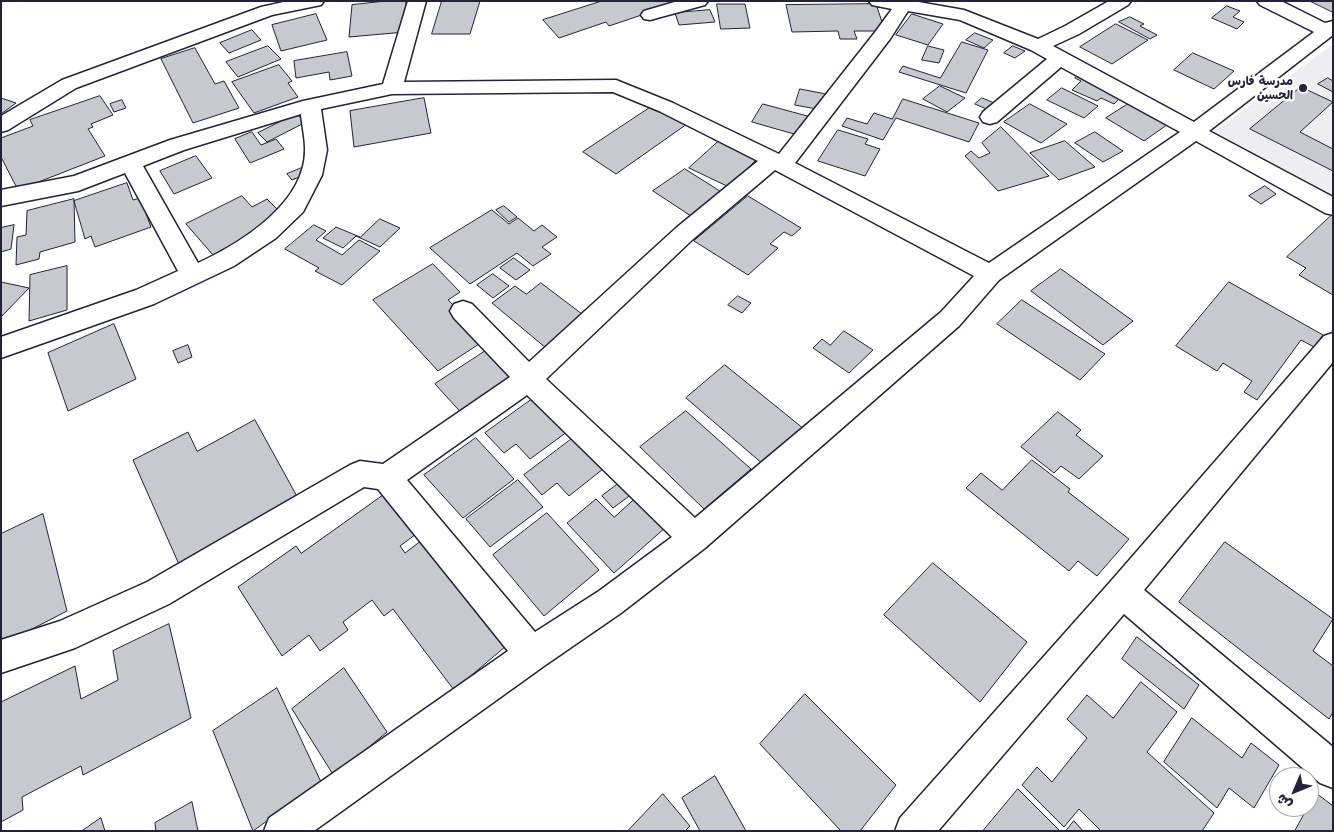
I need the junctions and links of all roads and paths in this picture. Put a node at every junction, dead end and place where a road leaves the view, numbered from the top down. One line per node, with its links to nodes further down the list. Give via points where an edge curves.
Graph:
1 (315, 1): 17 (street, via 267,11 69,84)
2 (418, 1): 14 (street)
3 (699, 1): 9 (street)
4 (878, 1): 8 (street)
5 (981, 1): 10 (street)
6 (1122, 1): 12 (street)
7 (1266, 1): 11 (street)
8 (904, 4): 10 (street); 19 (street, via 883,35)
9 (650, 15)
10 (964, 15): 12 (street)
11 (1330, 29): 18 (street)
12 (1038, 46): 13 (street)
13 (1060, 58): 16 (street); 18 (street)
14 (392, 88): 15 (street); 19 (street, via 616,86 666,107)
15 (310, 105): 20 (street, via 177,145); 24 (street, via 316,150 311,175 295,206 268,232 226,260)
16 (990, 117)
17 (1, 125)
18 (1194, 132): 22 (street); 23 (street)
19 (777, 163): 23 (street); 28 (street, via 684,234)
20 (131, 164): 21 (street, via 78,183); 24 (street)
21 (1, 198)
22 (1333, 207)
23 (990, 274): 30 (street, via 950,319)
24 (193, 276): 27 (street, via 145,297)
25 (463, 311): 28 (street)
26 (1333, 343): 31 (street)
27 (1, 348)
28 (528, 379): 29 (street); 30 (street)
29 (387, 478): 32 (street); 33 (street, via 360,474 158,593 63,636)
30 (694, 538): 32 (street, via 610,602)
31 (1122, 592): 34 (street); 36 (street)
32 (532, 654): 35 (street)
33 (1, 657)
34 (1333, 770)
35 (282, 831)
36 (912, 831)

